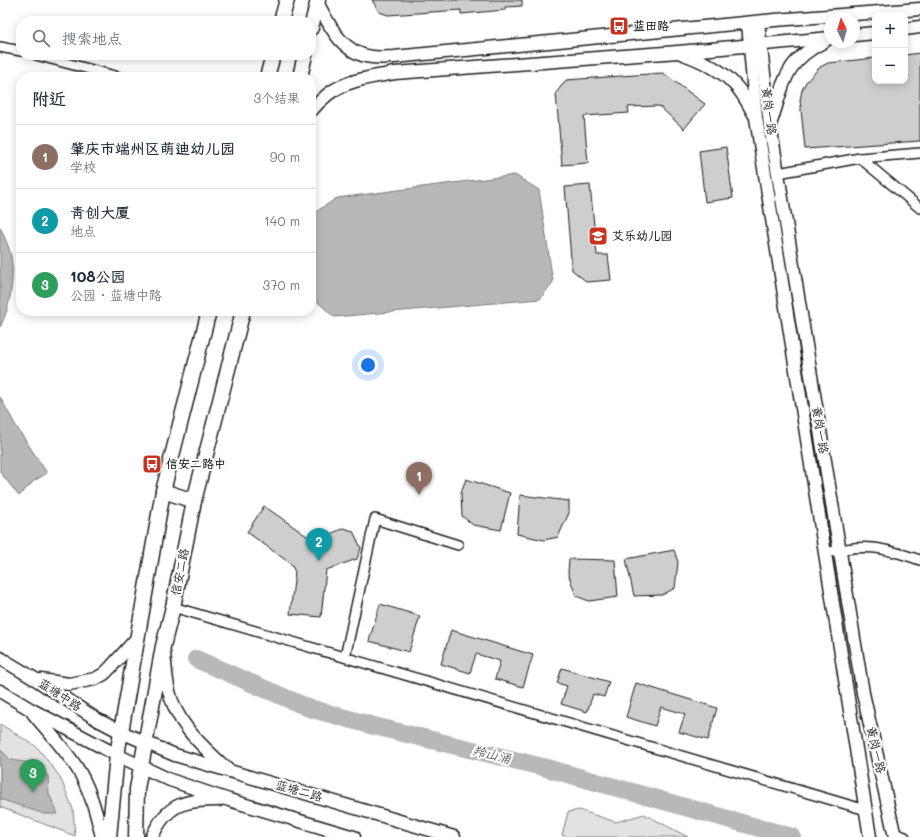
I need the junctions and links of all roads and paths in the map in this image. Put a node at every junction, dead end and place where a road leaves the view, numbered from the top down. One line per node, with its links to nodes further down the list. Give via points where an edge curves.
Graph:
1 (286, 0): 4 (main road)
2 (317, 1): 5 (main road); 6 (main road, via 330,27 348,47 371,57 394,57)
3 (920, 9): 6 (main road)
4 (282, 16)
5 (314, 16)
6 (753, 22): 13 (main road, 黄岗一路)
7 (920, 27): 8 (main road)
8 (908, 29)
9 (872, 33): 10 (main road)
10 (860, 34)
11 (824, 39): 13 (main road)
12 (824, 41): 25 (main road, via 813,47 791,68 783,81)
13 (755, 45): 16 (main road); 24 (main road, 黄岗一路); 25 (main road, 黄岗一路)
14 (0, 47): 15 (street)
15 (16, 50)
16 (678, 52): 23 (main road, via 372,76 342,85 327,94); 24 (main road, via 708,65 735,84)
17 (55, 60): 20 (street)
18 (272, 60): 21 (main road)
19 (304, 60): 22 (main road)
20 (100, 72)
21 (268, 72)
22 (301, 72)
23 (316, 106)
24 (756, 118): 36 (main road, 黄岗一路)
25 (770, 125): 28 (main road, 黄岗一路)
26 (920, 153): 27 (street)
27 (860, 158): 28 (street); 29 (street)
28 (778, 173): 35 (main road, 黄岗一路)
29 (920, 208)
30 (208, 316): 32 (main road)
31 (242, 316): 33 (main road, 信安二路)
32 (163, 491): 33 (main road); 39 (main road)
33 (194, 501): 38 (main road, 信安二路)
34 (458, 545): 41 (street, via 375,519)
35 (839, 550): 36 (street); 37 (street, via 868,547 889,550); 54 (main road, 黄岗一路, via 863,693)
36 (825, 553): 52 (main road, 黄岗一路)
37 (920, 560)
38 (173, 607): 40 (main road, 信安二路); 41 (street)
39 (137, 638): 43 (main road, via 104,674 95,679 69,684); 46 (main road)
40 (163, 646): 47 (main road, 信安二路); 50 (main road, via 168,687 181,720 194,739)
41 (345, 657): 52 (street)
42 (0, 658): 43 (main road, 蓝塘中路)
43 (36, 679): 46 (main road, 蓝塘中路)
44 (0, 690): 45 (main road, 蓝塘中路)
45 (30, 708): 48 (main road, 蓝塘中路); 55 (main road, via 80,774)
46 (121, 732): 47 (main road, 蓝塘中路); 48 (main road)
47 (145, 742): 49 (main road, 信安二路); 50 (main road, 蓝塘二路, via 184,758)
48 (117, 755): 49 (main road, 蓝塘中路); 56 (main road)
49 (141, 766): 51 (main road, via 170,780); 57 (main road, 信安二路, via 137,789)
50 (229, 771): 60 (main road, 蓝塘二路)
51 (229, 800): 58 (main road, via 196,800 183,804 168,813); 59 (main road)
52 (866, 810): 53 (main road, 黄岗一路)
53 (869, 833)
54 (898, 836)
55 (102, 837)
56 (109, 837)
57 (136, 837)
58 (152, 837)
59 (354, 837)
60 (454, 837)

